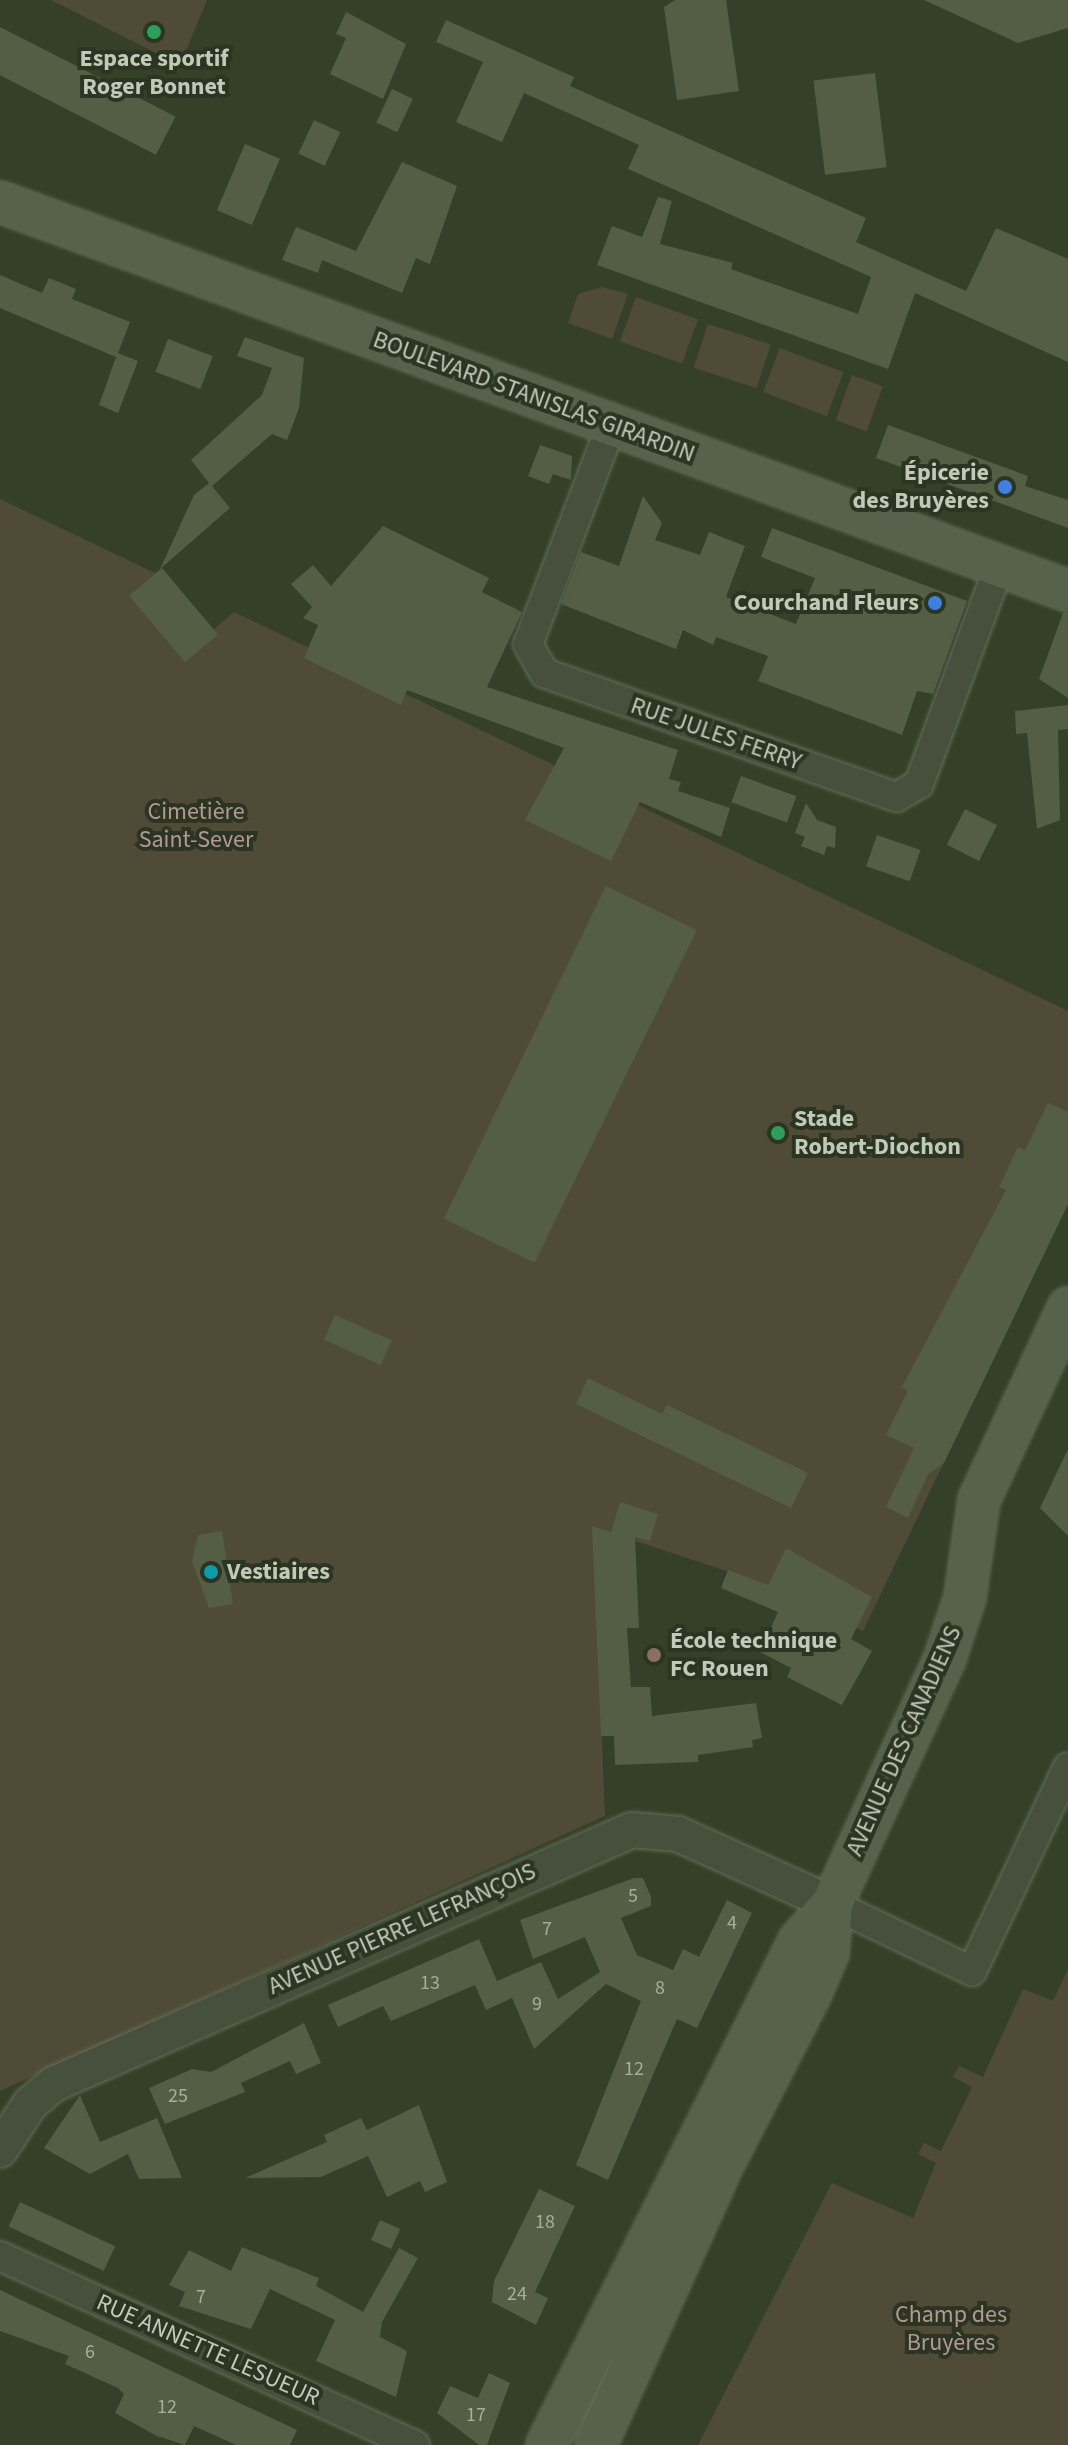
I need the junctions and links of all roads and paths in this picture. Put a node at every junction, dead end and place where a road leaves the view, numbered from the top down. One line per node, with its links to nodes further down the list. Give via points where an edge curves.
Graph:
1 (0, 202): 2 (main road, BOULEVARD STANISLAS GIRARDIN)
2 (611, 426): 3 (main road, BOULEVARD STANISLAS GIRARDIN); 3 (street, RUE JULES FERRY, via 528,644 544,673 897,797 919,784)
3 (999, 566): 4 (main road, BOULEVARD STANISLAS GIRARDIN)
4 (1068, 591)
5 (1068, 1308): 7 (main road, AVENUE DES CANADIENS, via 979,1500 965,1597 945,1658)
6 (1068, 1767): 7 (street, via 972,1971)
7 (832, 1904): 8 (street, AVENUE PIERRE LEFRANÇOIS, via 678,1834 632,1830 54,2084 30,2104); 11 (main road, AVENUE DES CANADIENS, via 799,1941); 12 (main road, AVENUE DES CANADIENS, via 828,1953 810,1995 719,2172)
8 (0, 2150)
9 (0, 2256): 10 (street, RUE ANNETTE LESUEUR)
10 (415, 2445)
11 (547, 2445)
12 (596, 2445)

